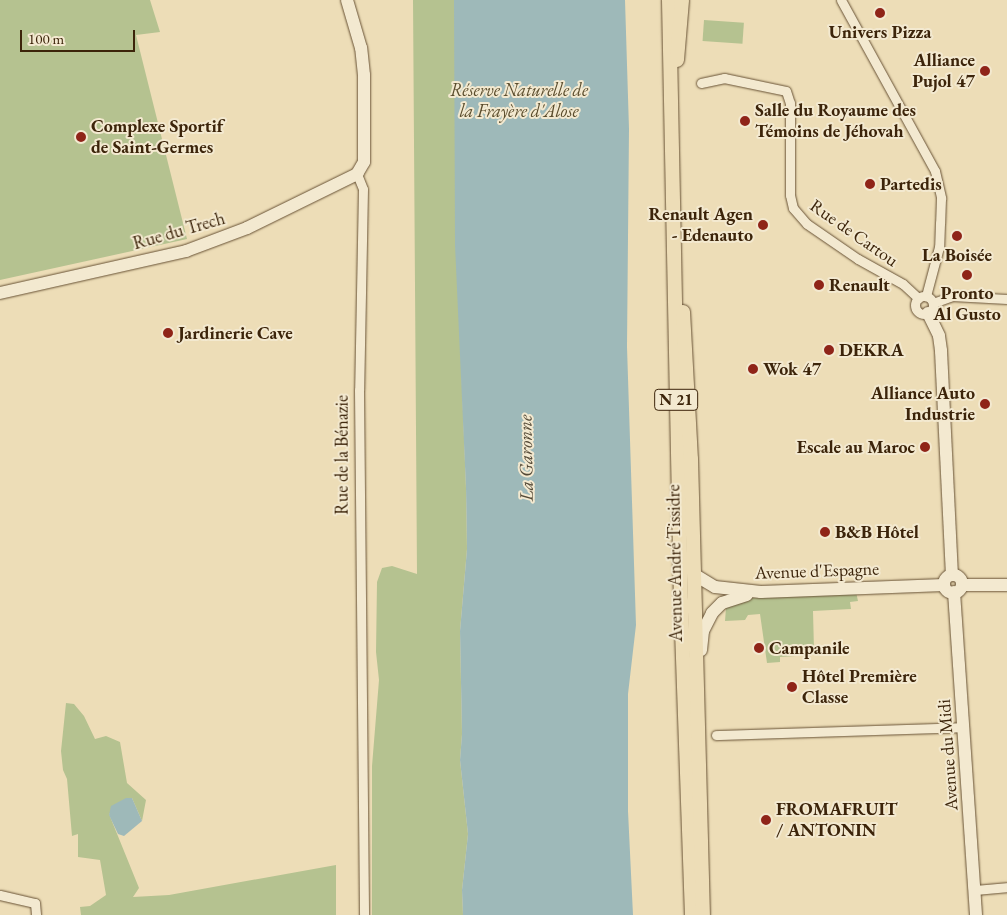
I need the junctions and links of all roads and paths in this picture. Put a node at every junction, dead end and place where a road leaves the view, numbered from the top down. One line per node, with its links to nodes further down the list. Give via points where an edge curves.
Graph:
1 (348, 0): 7 (street, Rue de la Bénazie, via 361,48 364,75 364,162)
2 (669, 0): 6 (main road, Avenue André Tissidre)
3 (682, 0): 6 (main road, Avenue André Tissidre)
4 (841, 0): 11 (street, via 935,170 941,198 939,247)
5 (701, 83): 11 (street, Rue de Cartou, via 724,78 786,91 790,103 790,195 793,208 807,224 858,259 903,284)
6 (673, 118): 8 (main road, Avenue André Tissidre)
7 (358, 174): 9 (street, Rue du Trech, via 247,228 186,252); 23 (street, Rue de la Bénazie, via 363,189 359,390)
8 (674, 212): 12 (main road, Avenue André Tissidre / N 21, via 685,333); 24 (main road, Avenue André Tissidre / N 21, via 681,601)
9 (0, 293)
10 (1007, 298): 11 (street, via 952,296)
11 (926, 303): 13 (street, Avenue du Midi, via 939,336 941,351)
12 (695, 575): 15 (street, Avenue d'Espagne, via 715,587); 17 (main road, Avenue André Tissidre / N 21)
13 (953, 584): 14 (street, Avenue d'Espagne); 15 (street, Avenue d'Espagne); 16 (street, Avenue du Midi)
14 (1007, 585)
15 (762, 592): 17 (street, via 722,603 712,613 703,631)
16 (964, 727): 18 (street); 20 (street, Avenue du Midi)
17 (697, 734): 25 (main road, Avenue André Tissidre / N 21)
18 (716, 735)
19 (1007, 887): 20 (street)
20 (974, 890): 26 (street, Avenue du Midi)
21 (0, 896): 22 (street, via 35,902)
22 (36, 915)
23 (364, 915)
24 (692, 915)
25 (703, 915)
26 (976, 915)

